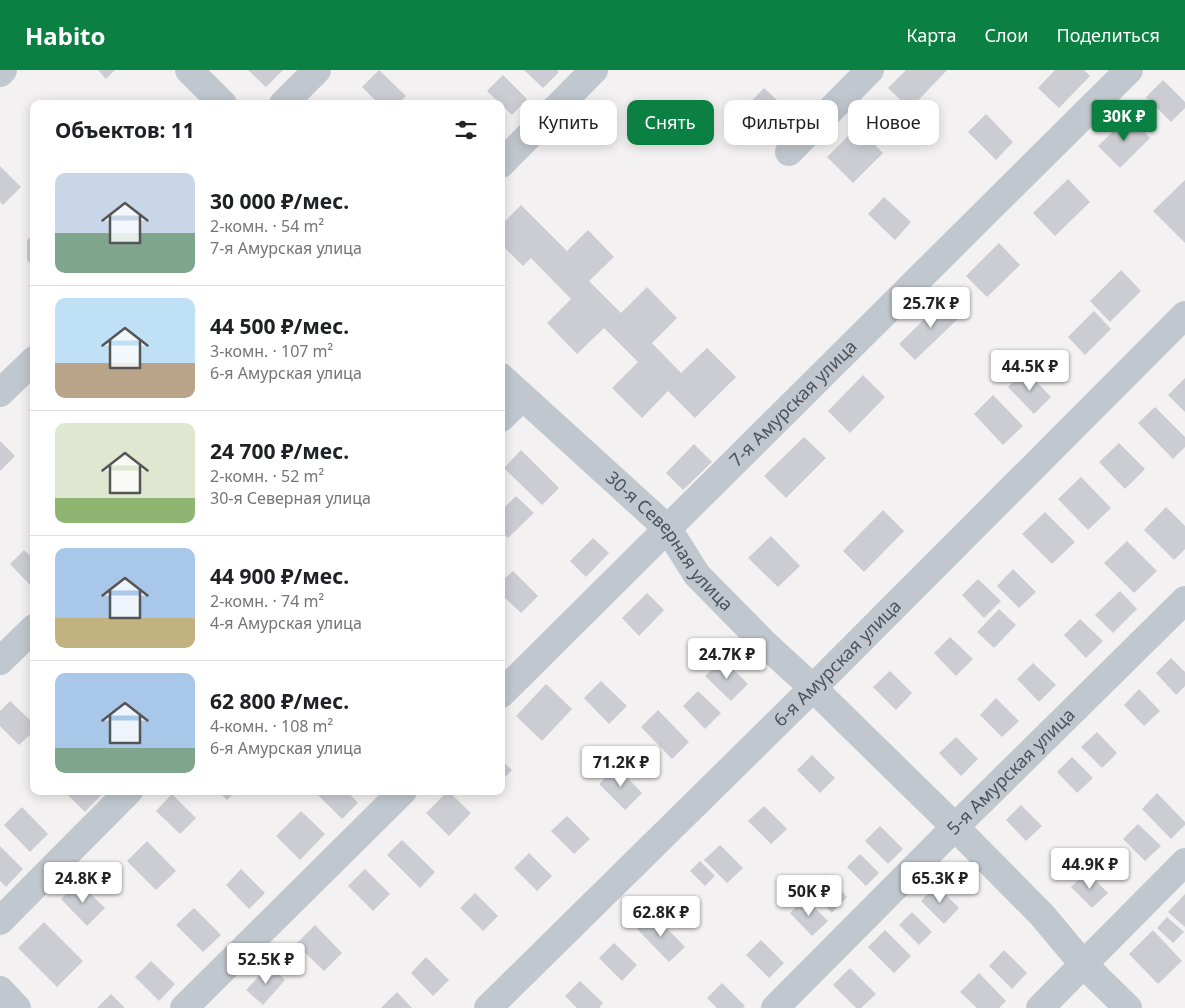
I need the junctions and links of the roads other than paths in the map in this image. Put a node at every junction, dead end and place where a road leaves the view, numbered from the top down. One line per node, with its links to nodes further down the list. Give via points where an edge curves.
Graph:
1 (189, 70): 6 (street)
2 (317, 70): 7 (street)
3 (594, 70): 9 (street)
4 (870, 70): 8 (street)
5 (1129, 70): 16 (street, 7-я Амурская улица)
6 (219, 100)
7 (287, 100)
8 (789, 152)
9 (505, 160)
10 (1185, 316): 20 (street, 6-я Амурская улица)
11 (30, 364): 13 (street)
12 (505, 381): 14 (street, 30-я Северная улица)
13 (0, 392)
14 (522, 397): 15 (street); 16 (street, 30-я Северная улица)
15 (505, 414)
16 (668, 529): 20 (street, 30-я Северная улица, via 697,575); 21 (street, 7-я Амурская улица)
17 (1185, 600): 24 (street, 5-я Амурская улица)
18 (30, 632): 19 (street)
19 (0, 660)
20 (813, 688): 24 (street, 30-я Северная улица); 31 (street, 6-я Амурская улица)
21 (505, 690)
22 (125, 795): 26 (street)
23 (399, 795): 30 (street)
24 (955, 827): 27 (street, 30-я Северная улица, via 1042,915); 32 (street, 5-я Амурская улица)
25 (1185, 862): 27 (street)
26 (0, 921)
27 (1083, 964): 33 (street); 34 (street, 30-я Северная улица)
28 (0, 990): 29 (street)
29 (17, 1008)
30 (184, 1008)
31 (488, 1008)
32 (775, 1008)
33 (1040, 1008)
34 (1128, 1008)

